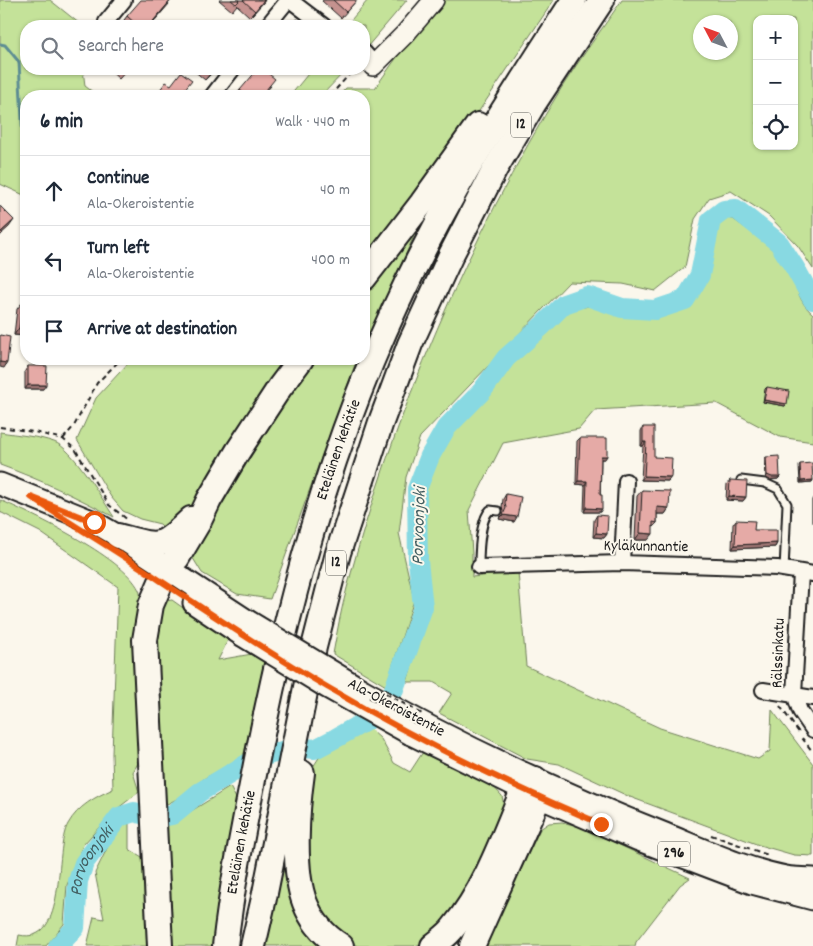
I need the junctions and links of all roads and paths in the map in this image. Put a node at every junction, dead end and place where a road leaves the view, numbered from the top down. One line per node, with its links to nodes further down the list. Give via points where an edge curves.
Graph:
1 (124, 0): 7 (street)
2 (289, 0): 8 (street); 9 (street)
3 (434, 0): 10 (street, via 405,34)
4 (568, 0): 15 (highway)
5 (574, 0): 16 (highway, Eteläinen kehätie / 12, via 486,139 427,241)
6 (602, 0): 38 (highway, Eteläinen kehätie / 12, via 534,103 491,178 410,344 338,553 314,647)
7 (108, 20)
8 (272, 20)
9 (316, 20)
10 (370, 58)
11 (228, 75): 13 (street)
12 (349, 75): 14 (path)
13 (217, 90)
14 (335, 90)
15 (370, 270)
16 (370, 364)
17 (115, 365): 21 (path, via 97,384 74,426)
18 (296, 365): 26 (highway, via 274,395)
19 (369, 365): 43 (highway, Eteläinen kehätie / 12, via 332,464 287,618 250,793)
20 (0, 427): 21 (path)
21 (63, 439): 28 (path, via 75,450)
22 (626, 480): 29 (street)
23 (741, 480): 31 (lane, via 765,483 778,489 787,504)
24 (0, 484): 25 (main road, Ala-Okeroistentie)
25 (31, 497): 28 (main road, Ala-Okeroistentie / 296, via 94,522); 33 (main road, Ala-Okeroistentie / 296, via 86,534)
26 (209, 500): 28 (highway, via 172,538 164,542 151,545); 33 (highway, via 177,558)
27 (498, 511): 30 (lane, via 490,510 486,515)
28 (124, 529): 33 (main road, Ala-Okeroistentie / 296)
29 (622, 563): 30 (street, Kyläkunnantie); 31 (street, Kyläkunnantie)
30 (479, 567)
31 (784, 570): 32 (street, Kyläkunnantie)
32 (807, 573): 35 (street, Rälssinkatu)
33 (164, 574): 39 (main road, Ala-Okeroistentie / 296, bridge, via 327,688 414,728); 42 (highway, via 151,605 145,640)
34 (763, 690): 35 (street)
35 (794, 694): 36 (street); 37 (street, Rälssinkatu, via 800,711)
36 (813, 698)
37 (813, 730)
38 (294, 782): 44 (highway, Eteläinen kehätie / 12); 45 (highway, via 299,878 304,902 325,934)
39 (532, 789): 40 (main road, Ala-Okeroistentie / 296, via 772,873); 41 (main road, Ala-Okeroistentie / 296, via 639,840 752,883); 46 (highway, via 468,909 452,930); 47 (highway)
40 (813, 879)
41 (813, 899)
42 (160, 946)
43 (225, 946)
44 (253, 946)
45 (341, 946)
46 (433, 946)
47 (472, 946)

